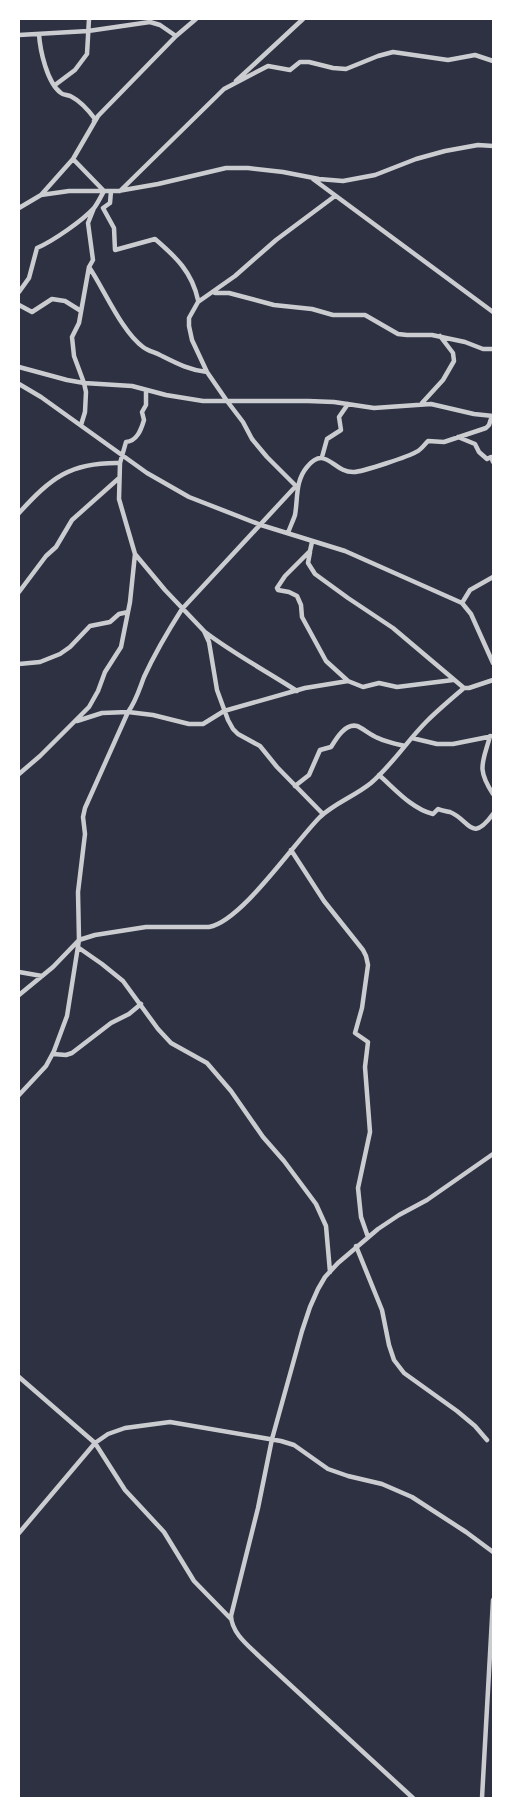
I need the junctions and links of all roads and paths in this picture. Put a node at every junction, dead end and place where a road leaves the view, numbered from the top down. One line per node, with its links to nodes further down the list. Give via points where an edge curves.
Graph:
1 (89, 19): 6 (street)
2 (145, 19): 5 (street)
3 (196, 19): 9 (street)
4 (303, 19): 12 (street)
5 (150, 22): 6 (street); 9 (street)
6 (88, 31): 7 (street); 11 (street, via 87,54 75,70)
7 (40, 34): 8 (street); 11 (street, via 41,56)
8 (19, 35)
9 (176, 36): 13 (street, via 98,116)
10 (493, 61): 12 (street, via 475,56 448,60 393,52 346,69 309,62 300,62 290,70 268,66)
11 (55, 85): 13 (street, via 61,94 72,96 95,119)
12 (232, 85): 19 (street, via 224,89)
13 (90, 130): 15 (street)
14 (493, 146): 16 (street, via 445,150 375,175 343,181)
15 (73, 159): 17 (street); 20 (street)
16 (311, 178): 19 (street, via 283,172 226,168); 21 (street)
17 (104, 191): 18 (street); 20 (street, via 69,191); 23 (street)
18 (111, 191): 19 (street); 27 (street, via 110,203 103,208 114,228 115,250 155,239 185,268)
19 (118, 191)
20 (41, 196): 22 (street)
21 (335, 196): 26 (street); 30 (street)
22 (19, 208)
23 (94, 208): 24 (street, via 88,223 93,260); 25 (street, via 51,242 37,248 29,278)
24 (89, 267): 29 (street); 34 (street, via 141,346 177,364)
25 (19, 292)
26 (213, 293): 31 (street, via 228,293 333,315 365,315 398,334); 34 (street, via 198,302 189,323 192,340)
27 (198, 300)
28 (19, 305): 29 (street, via 32,312 52,299 61,299)
29 (81, 311): 35 (street, via 72,336 72,347)
30 (493, 312)
31 (440, 336): 32 (street, via 483,349); 40 (street, via 454,361 443,380)
32 (493, 348)
33 (19, 367): 35 (street)
34 (208, 372): 38 (street)
35 (84, 383): 37 (street, via 116,384); 42 (street, via 85,412)
36 (19, 384): 42 (street)
37 (146, 390): 38 (street, via 195,400); 44 (street, via 146,405 142,412 144,420 139,434 131,442 126,442)
38 (227, 402): 39 (street, via 278,400); 49 (street, via 263,453)
39 (348, 404): 40 (street, via 374,408); 45 (street, via 340,417 341,430 327,440)
40 (422, 404): 41 (street)
41 (493, 416): 43 (street, via 486,428)
42 (81, 425): 44 (street)
43 (458, 436): 45 (street, via 444,442 428,441 417,452 355,472 341,469); 46 (street, via 476,444 479,452 487,459 491,457)
44 (122, 456): 47 (street); 51 (street, via 189,497)
45 (322, 457): 49 (street, via 307,466)
46 (493, 462)
47 (120, 463): 48 (street); 50 (street, via 88,464 71,470 43,489)
48 (118, 479): 55 (street, via 118,499); 57 (street, via 72,520 56,547)
49 (297, 487): 51 (street); 52 (street)
50 (19, 513)
51 (261, 525): 52 (street); 59 (street)
52 (288, 533): 53 (street)
53 (312, 542): 54 (street); 58 (street, via 345,551)
54 (310, 551): 64 (street, via 308,563 315,574 393,628); 66 (street, via 277,588 297,596 302,617 326,661)
55 (135, 554): 59 (street); 60 (street)
56 (493, 577): 58 (street, via 470,590)
57 (19, 592)
58 (462, 602): 62 (street, via 471,614)
59 (182, 609): 61 (street); 70 (street, via 158,648 136,702)
60 (128, 612): 63 (street, via 119,614 110,622 90,626 60,654 40,662); 71 (street, via 121,647 105,672 98,692)
61 (204, 631): 68 (street, via 230,651); 69 (street)
62 (493, 663)
63 (19, 664)
64 (452, 680): 66 (street, via 397,687 379,683 363,686); 67 (street)
65 (493, 680): 67 (street)
66 (348, 681): 68 (street)
67 (464, 688): 73 (street)
68 (296, 691): 69 (street)
69 (224, 711): 70 (street, via 203,724); 77 (street, via 238,734 260,746)
70 (128, 712): 71 (street, via 102,713); 82 (street, via 83,817 85,834 78,892)
71 (76, 721): 75 (street)
72 (492, 736): 73 (street, via 453,744); 78 (street, via 483,772 484,781)
73 (412, 738): 74 (street)
74 (405, 746): 76 (street); 77 (street, via 381,740 358,726 351,726 331,747 320,750 309,775)
75 (19, 774)
76 (379, 775): 79 (street); 80 (street, via 426,813 433,814 438,809 450,812 474,828 487,823)
77 (295, 786): 79 (street)
78 (493, 794)
79 (323, 814): 81 (street)
80 (493, 814)
81 (292, 850): 82 (street, via 238,911 216,926 146,927); 91 (street, via 324,901 363,950 368,965 355,1033 368,1042 365,1067 370,1132 358,1188 361,1217)
82 (79, 940): 83 (street); 85 (street)
83 (79, 948): 87 (street, via 112,971); 88 (street, via 67,1016)
84 (19, 972): 85 (street)
85 (42, 976): 86 (street)
86 (19, 995)
87 (140, 1004): 88 (street, via 72,1053); 93 (street, via 171,1043 202,1060 220,1077 316,1204 326,1226)
88 (53, 1054): 89 (street)
89 (19, 1095)
90 (493, 1154): 91 (street)
91 (368, 1237): 92 (street)
92 (356, 1246): 93 (street); 96 (street, via 382,1310 394,1360 404,1373 457,1411)
93 (330, 1272): 95 (street, via 310,1306)
94 (19, 1377): 97 (street)
95 (272, 1439): 97 (street, via 170,1422 125,1428); 99 (street, via 294,1445 328,1469 382,1484 412,1497); 101 (street)
96 (487, 1440)
97 (95, 1443): 98 (street); 101 (street, via 125,1490 164,1532 194,1581)
98 (19, 1533)
99 (493, 1552)
100 (493, 1600): 103 (street)
101 (231, 1619): 102 (street, via 240,1637 261,1658)
102 (412, 1798)
103 (482, 1798)

